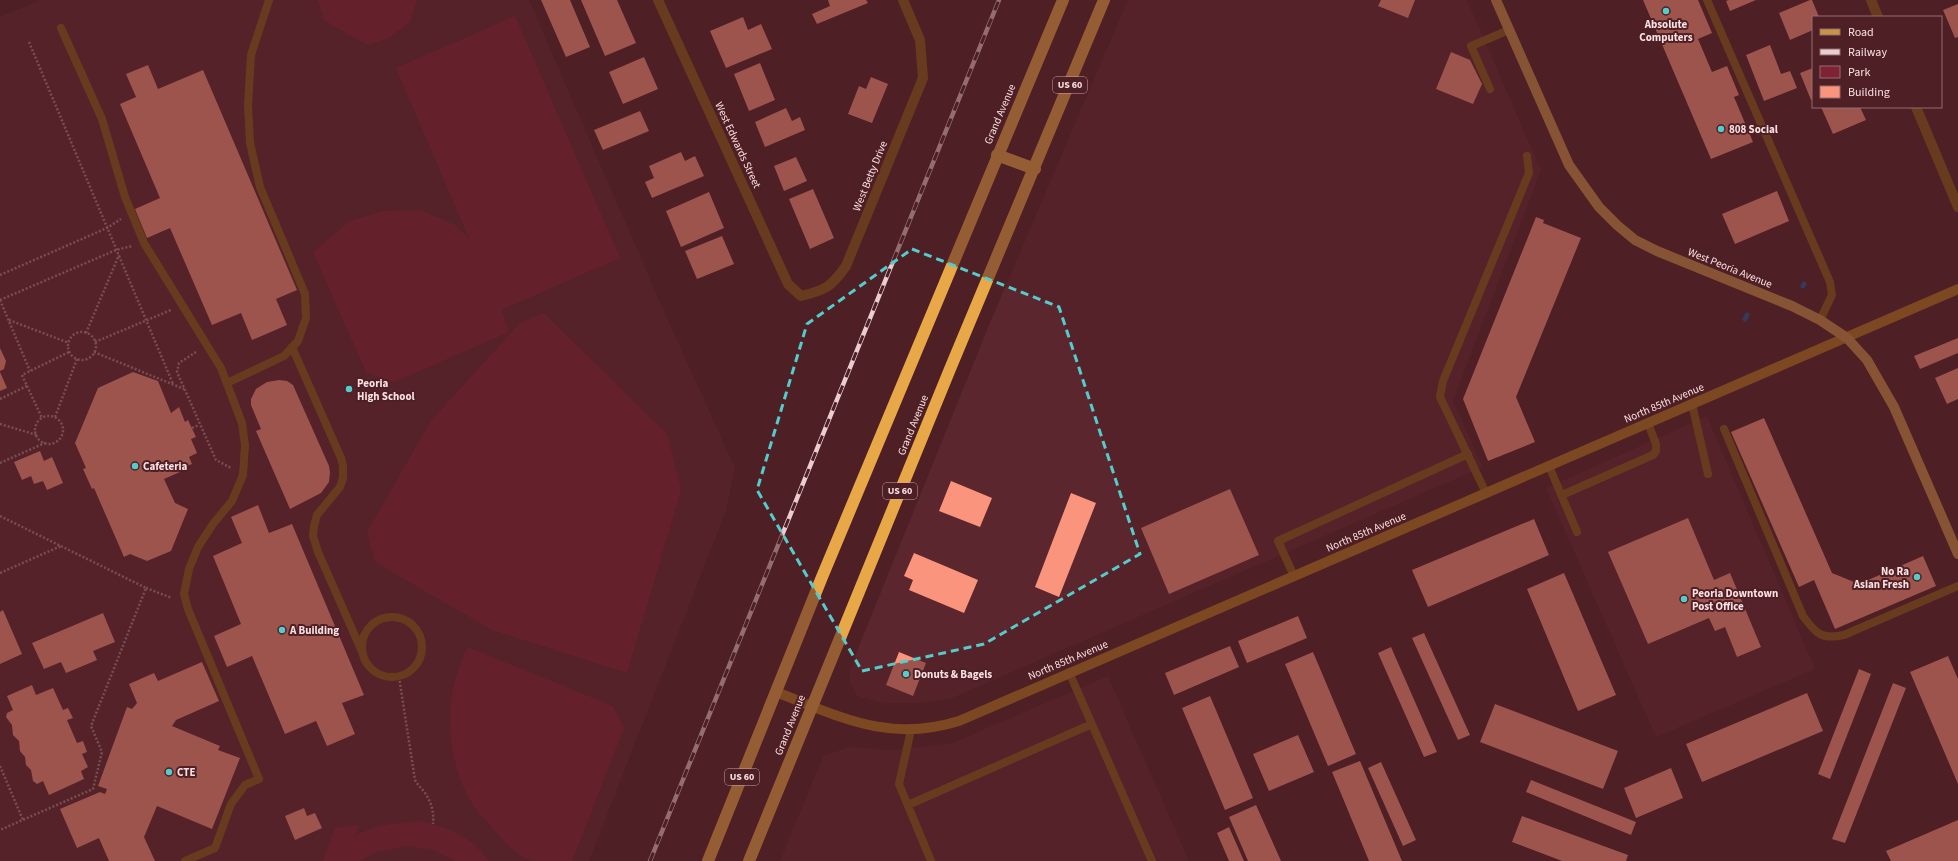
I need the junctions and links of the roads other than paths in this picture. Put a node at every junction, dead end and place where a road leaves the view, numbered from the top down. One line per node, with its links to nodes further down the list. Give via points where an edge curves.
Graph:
1 (269, 0): 22 (lane, via 251,55 248,105 250,143 260,187 304,294 306,318 298,341)
2 (658, 0): 19 (street, West Edwards Street, via 788,284)
3 (903, 0): 19 (street, West Betty Drive, via 920,40 922,78 846,266 835,283 820,292)
4 (1063, 0): 14 (highway, Grand Avenue / US 60)
5 (1104, 0): 16 (highway, Grand Avenue / US 60)
6 (1496, 0): 11 (main road, West Peoria Avenue)
7 (1707, 0): 20 (lane, via 1830,282 1832,295)
8 (1871, 0): 9 (street)
9 (1878, 16)
10 (61, 28): 23 (lane, via 102,120 125,197 144,243 207,344)
11 (1509, 30): 12 (lane, via 1471,46); 20 (main road, West Peoria Avenue, via 1570,168 1617,225 1635,240 1657,252 1780,301)
12 (1490, 89)
13 (1916, 108): 17 (street)
14 (997, 155): 16 (highway); 38 (highway, Grand Avenue / US 60)
15 (1527, 156): 27 (lane, via 1529,173 1443,381 1440,397)
16 (1035, 169): 39 (highway, Grand Avenue / US 60)
17 (1958, 207)
18 (1958, 289): 21 (street, North 85th Avenue)
19 (801, 296)
20 (1820, 320): 21 (main road, West Peoria Avenue)
21 (1847, 338): 24 (street, North 85th Avenue); 33 (main road, West Peoria Avenue, via 1867,360 1894,407)
22 (292, 347): 23 (lane, via 284,356); 36 (lane, via 341,458 343,478 340,487 317,515 313,536)
23 (227, 383): 43 (lane, via 242,423 245,445 243,472 232,501 198,547 184,594 259,779 245,785 231,804 216,848)
24 (1692, 404): 25 (street, North 85th Avenue); 29 (lane)
25 (1648, 423): 28 (street, North 85th Avenue); 31 (lane, via 1656,444 1653,455)
26 (1724, 429): 35 (lane, via 1803,616 1819,634 1831,638 1844,635)
27 (1468, 454): 30 (lane); 34 (lane, via 1278,541)
28 (1549, 466): 30 (street, North 85th Avenue); 31 (lane)
29 (1708, 474)
30 (1486, 493): 34 (street, North 85th Avenue)
31 (1562, 495): 32 (lane)
32 (1577, 532)
33 (1958, 554)
34 (1294, 576): 37 (street, North 85th Avenue)
35 (1958, 586)
36 (363, 654): 36 (lane, via 367,663 377,673 390,678 399,677 415,668 423,650 422,641 413,624 404,619 385,617 376,621 364,636)
37 (1069, 672): 40 (lane); 41 (street, North 85th Avenue, via 959,721)
38 (776, 692): 39 (street, North 85th Avenue); 44 (highway, Grand Avenue / US 60)
39 (812, 706): 41 (street, North 85th Avenue, via 878,728); 45 (highway, Grand Avenue / US 60)
40 (1092, 724): 42 (lane); 47 (lane)
41 (911, 730): 42 (lane, via 899,784)
42 (908, 805): 46 (lane)
43 (185, 861)
44 (708, 861)
45 (749, 861)
46 (931, 861)
47 (1152, 861)

